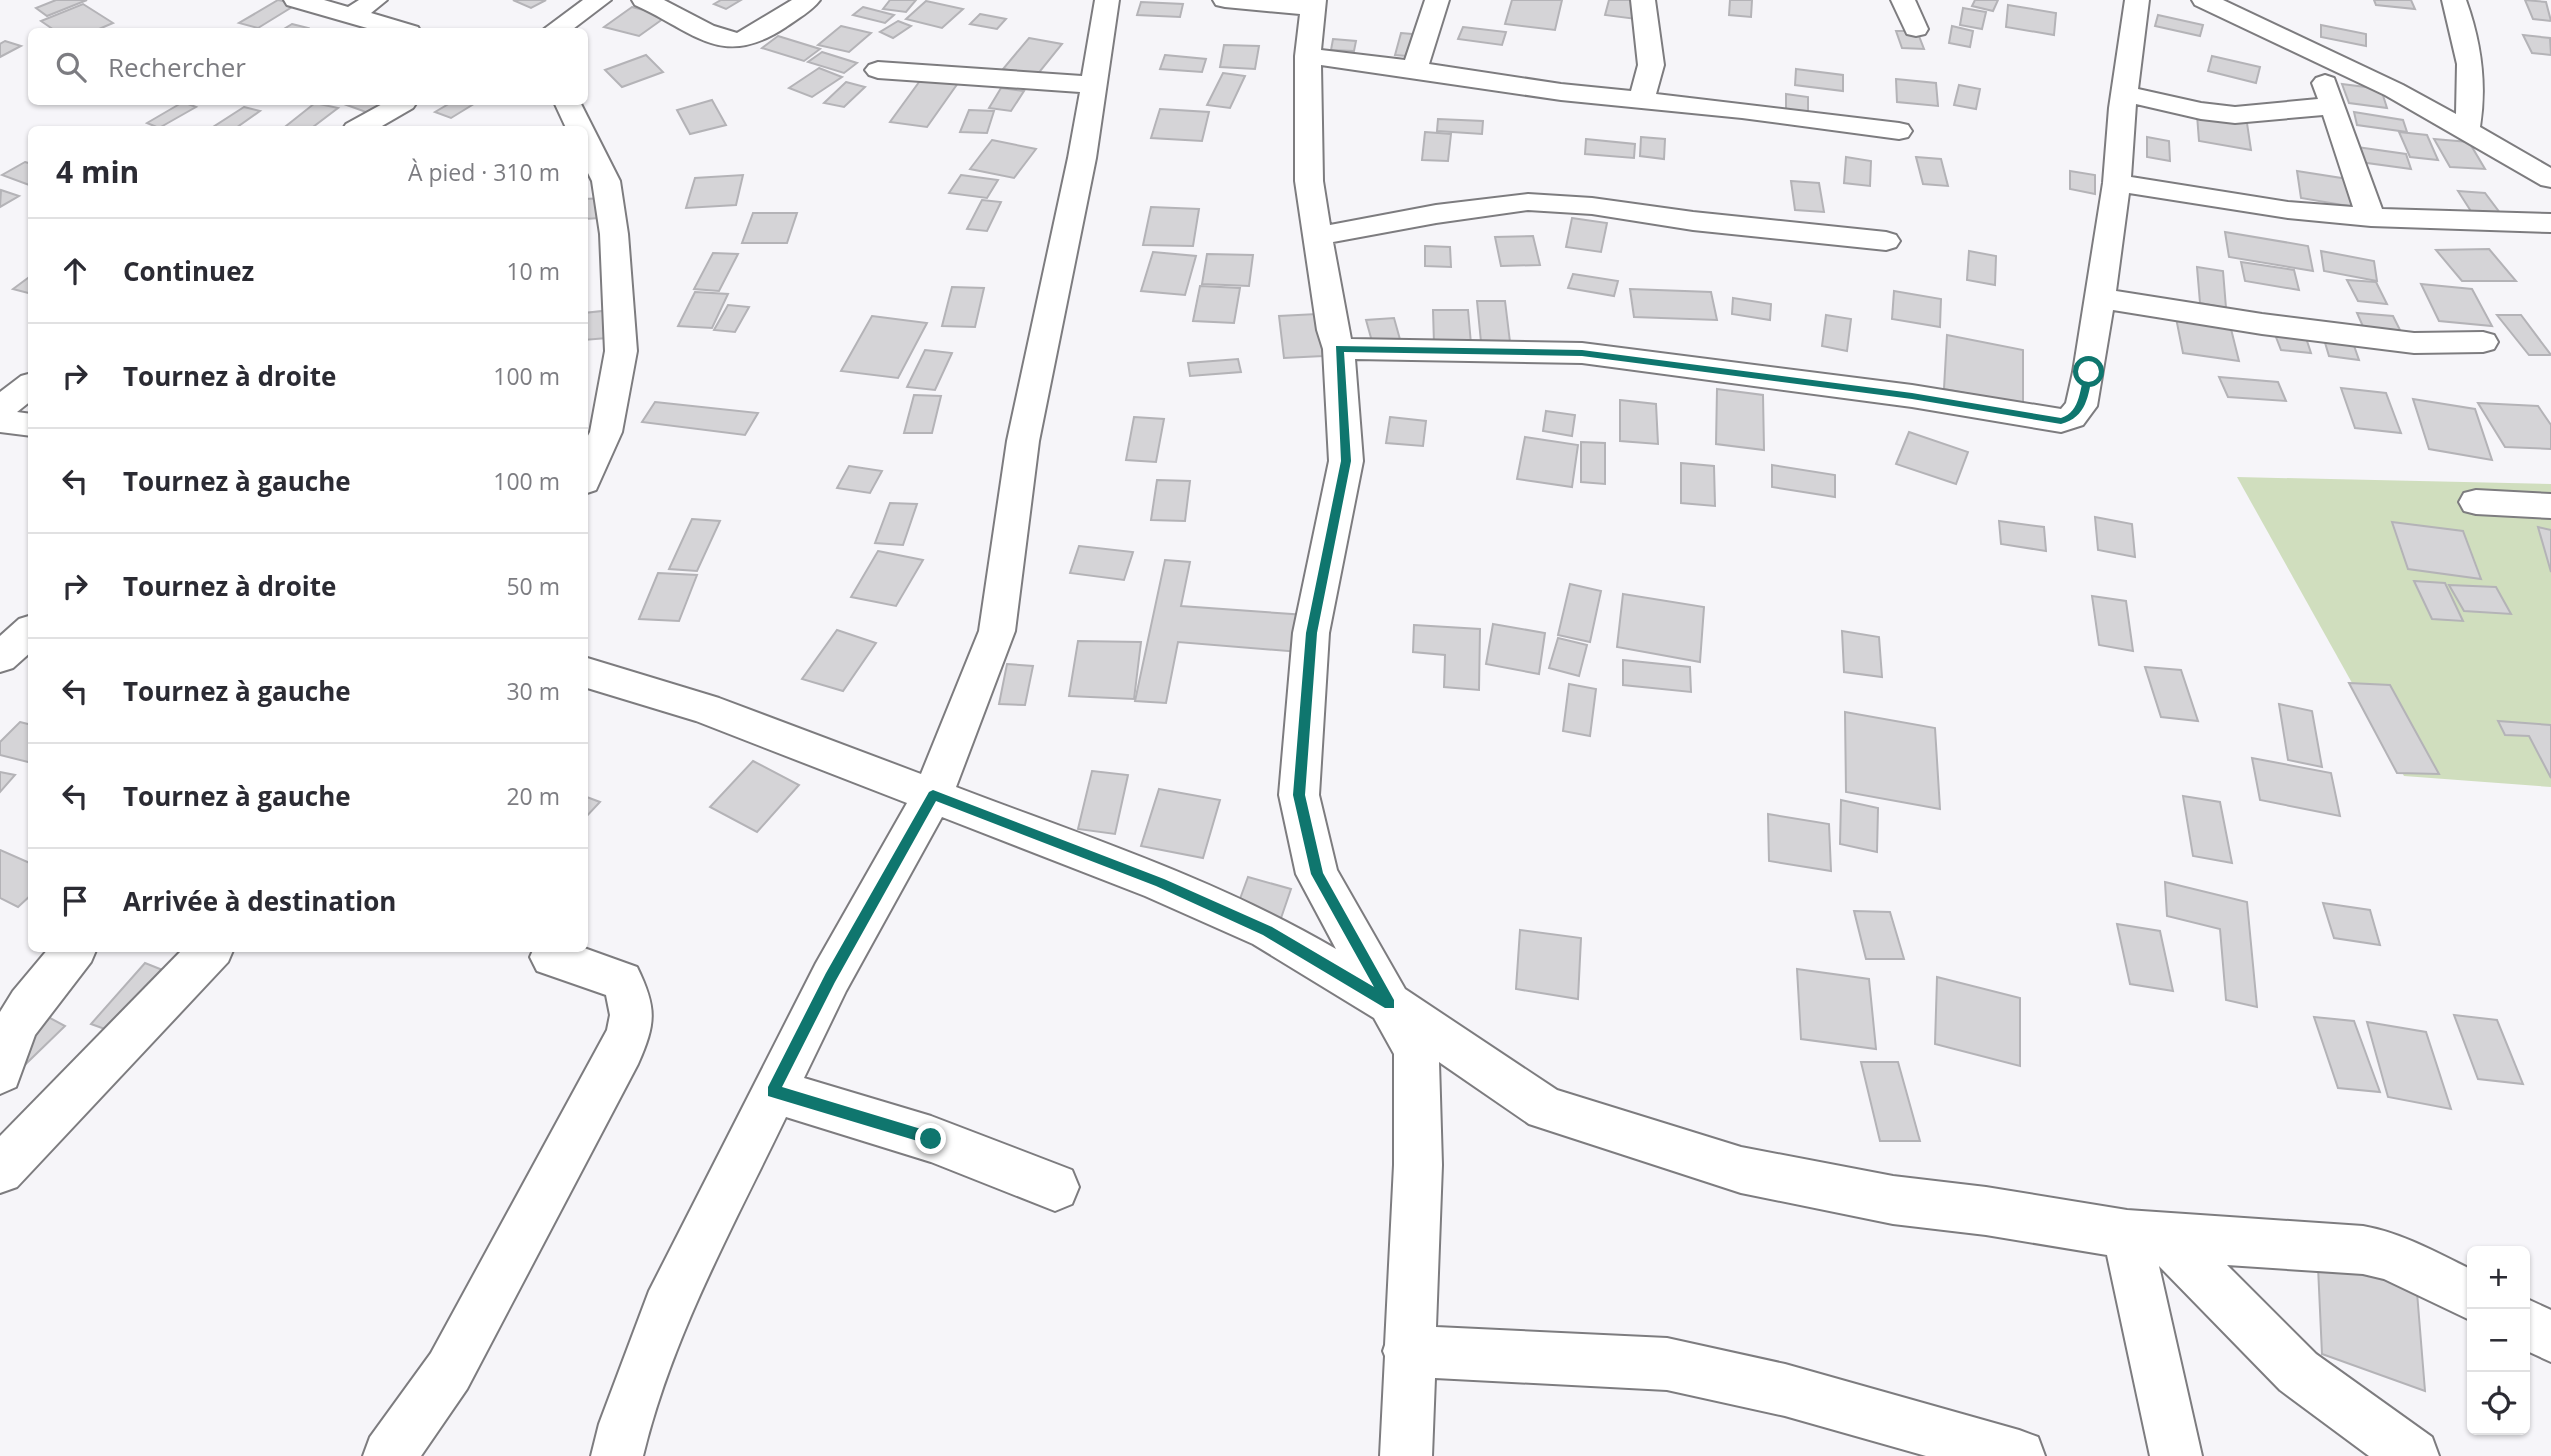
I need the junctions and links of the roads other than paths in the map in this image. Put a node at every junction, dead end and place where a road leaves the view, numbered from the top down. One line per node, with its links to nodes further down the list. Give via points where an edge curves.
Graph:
1 (296, 0): 16 (street)
2 (375, 0): 16 (street)
3 (599, 0): 18 (street)
4 (644, 0): 5 (street, via 719,38 741,41)
5 (808, 0)
6 (1107, 0): 24 (street)
7 (1225, 0): 14 (street)
8 (1437, 0): 22 (street)
9 (1643, 0): 26 (street, via 1651,65)
10 (1903, 0): 19 (street)
11 (2137, 0): 25 (street)
12 (2204, 0): 15 (street)
13 (2454, 0): 32 (street, via 2469,50 2473,100)
14 (1313, 4): 21 (street)
15 (2249, 9): 20 (street)
16 (352, 15): 17 (street)
17 (396, 28)
18 (558, 28)
19 (1916, 29)
20 (2314, 53): 29 (street); 32 (street)
21 (1308, 56): 22 (street); 41 (street, via 1309,181)
22 (1415, 69): 26 (street, via 1511,86)
23 (878, 70): 24 (street)
24 (1094, 85): 56 (street, via 1023,441 997,631)
25 (2126, 94): 29 (street, via 2235,115); 37 (street)
26 (1641, 100): 33 (street)
27 (399, 105): 30 (street)
28 (568, 105): 31 (street)
29 (2332, 106): 39 (street)
30 (362, 126)
31 (578, 126)
32 (2466, 129): 35 (street)
33 (1899, 131)
34 (588, 149): 50 (street, via 606,181 621,351 606,432)
35 (2511, 155): 36 (street); 38 (street)
36 (2551, 178)
37 (2117, 183): 39 (street, via 2288,210); 43 (street)
38 (2551, 212)
39 (2371, 216): 40 (street)
40 (2551, 223)
41 (1319, 236): 42 (street, via 1528,202); 45 (street, via 1332,330)
42 (1886, 241)
43 (2100, 298): 44 (street, via 2414,344); 45 (street, via 2081,406 2072,418 2061,421 1912,396 1582,353)
44 (2483, 342)
45 (1339, 349): 60 (street, via 1346,461 1311,633 1299,795 1317,874)
46 (28, 386): 47 (street)
47 (0, 409)
48 (0, 421): 49 (street)
49 (28, 424)
50 (588, 473)
51 (2476, 502): 52 (street)
52 (2551, 506)
53 (28, 633): 54 (street)
54 (0, 658)
55 (588, 673): 56 (street, via 706,709)
56 (933, 795): 60 (street, via 1160,883 1268,931); 62 (street)
57 (73, 952): 61 (street, via 18,1019 3,1052)
58 (209, 952): 63 (street)
59 (552, 957): 70 (street, via 622,981 632,1001 632,1021 622,1049 456,1359)
60 (1390, 1004): 65 (street, via 1545,1108 1741,1170 1893,1200); 69 (street, via 1416,1051 1418,1165)
61 (0, 1072)
62 (773, 1091): 64 (street, via 931,1139); 71 (street, via 667,1309)
63 (0, 1170)
64 (1055, 1186)
65 (2145, 1235): 66 (street, via 2363,1250 2389,1255); 74 (street); 75 (street, via 2298,1373)
66 (2467, 1294)
67 (2530, 1326): 68 (street)
68 (2551, 1337)
69 (1408, 1351): 72 (street); 73 (street, via 1667,1364 1785,1390)
70 (389, 1456)
71 (617, 1456)
72 (1406, 1456)
73 (2019, 1456)
74 (2176, 1456)
75 (2413, 1456)

